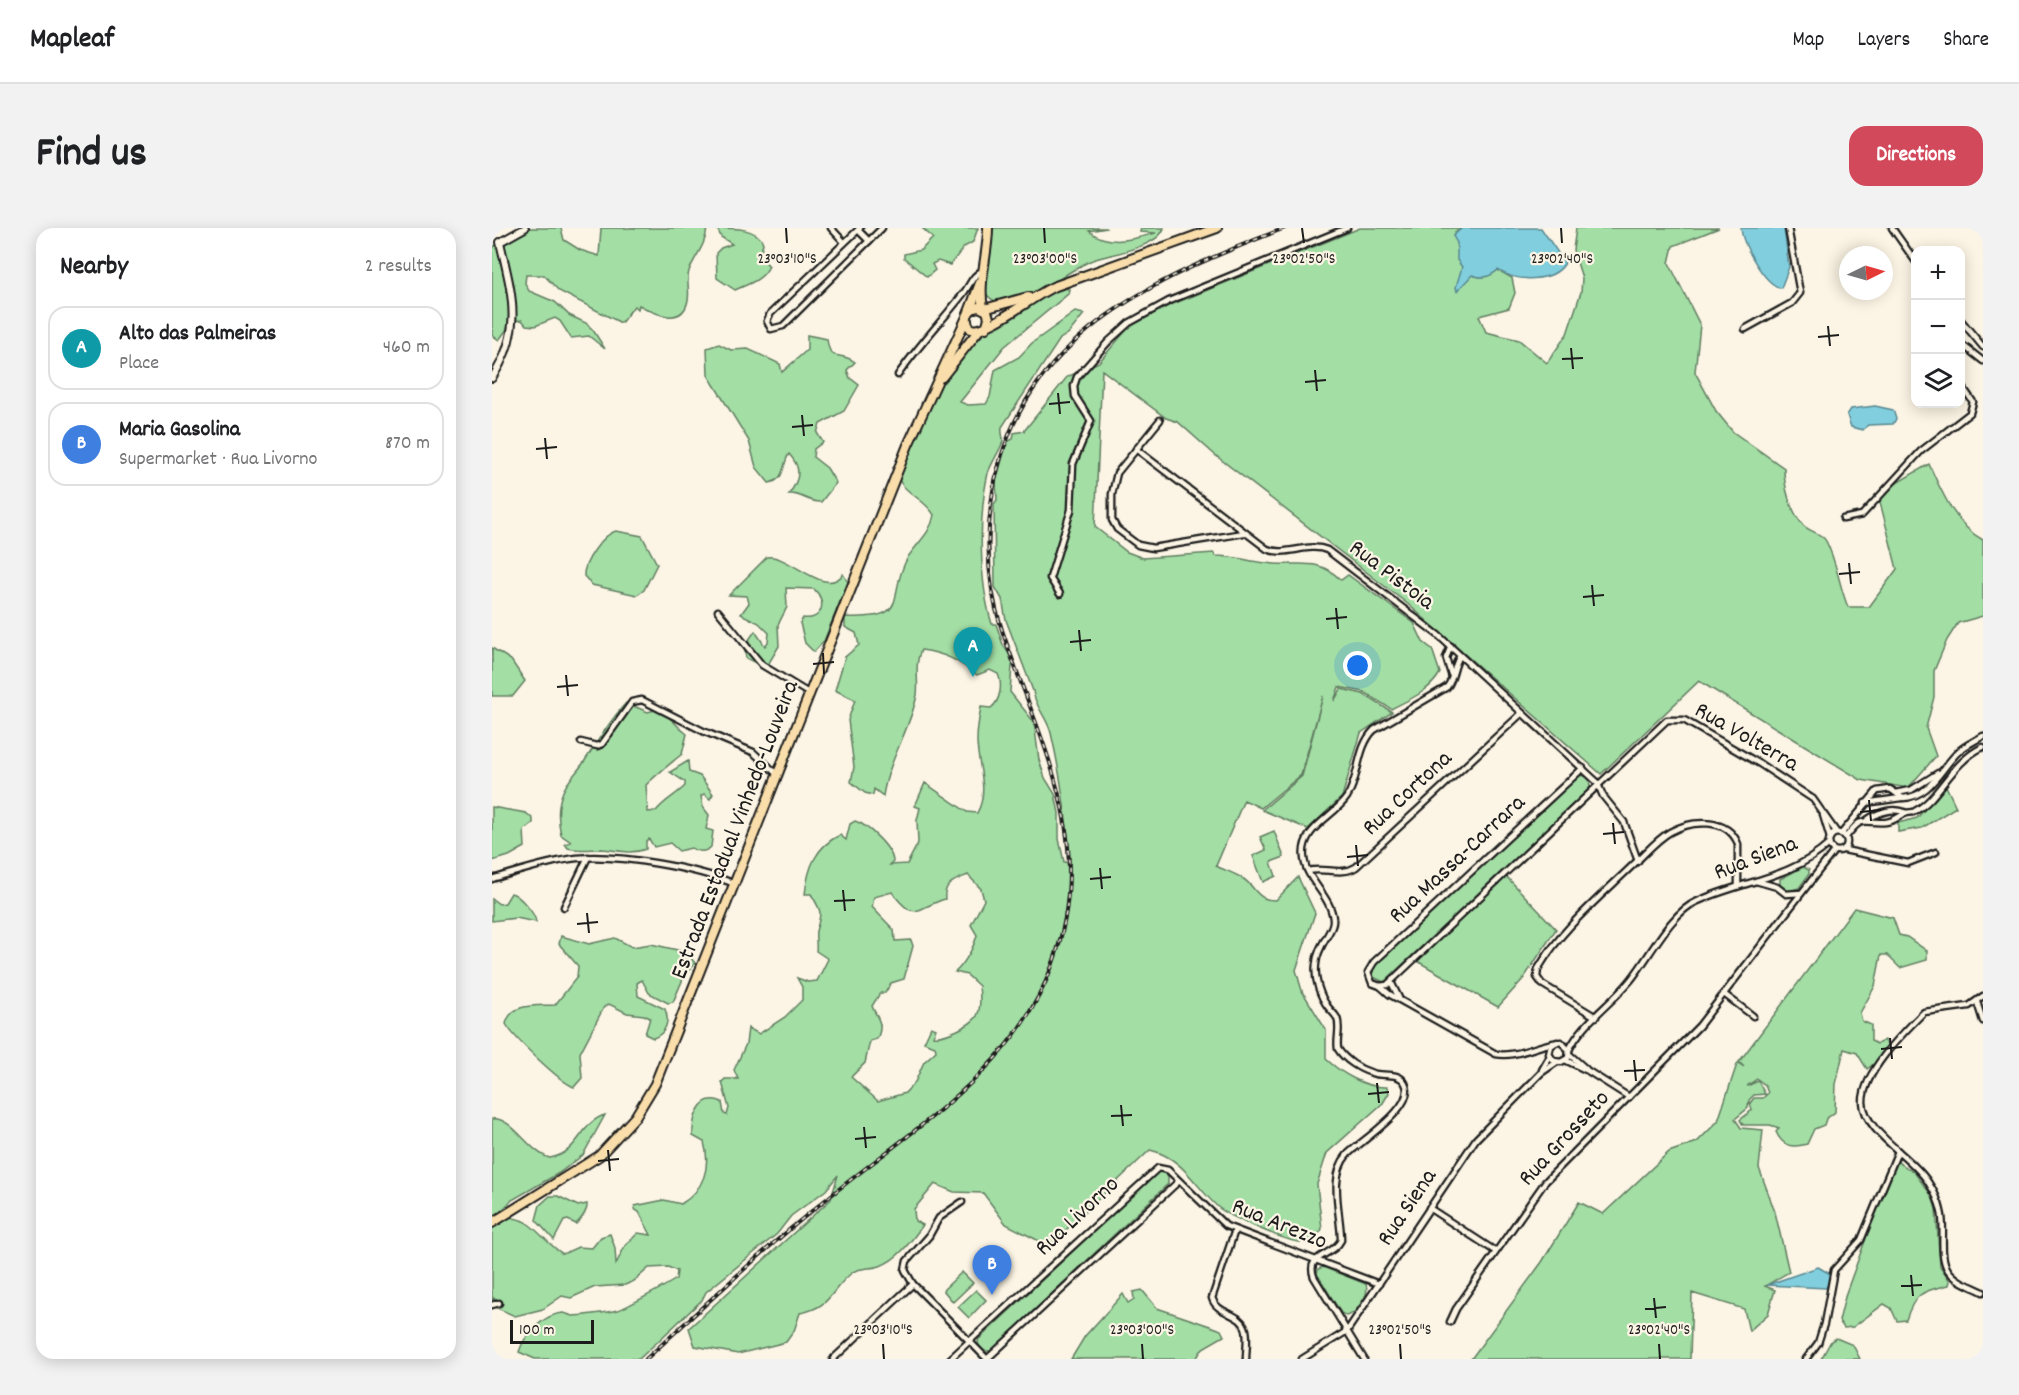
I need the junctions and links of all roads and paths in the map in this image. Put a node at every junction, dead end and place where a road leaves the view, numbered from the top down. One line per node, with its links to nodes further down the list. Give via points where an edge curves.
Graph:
1 (525, 228): 25 (street, via 497,241 514,324 510,342)
2 (831, 228): 11 (street)
3 (882, 228): 10 (street)
4 (988, 228): 13 (main road)
5 (1217, 228): 15 (main road, Estrada Estadual Vinhedo-Louveira)
6 (1347, 228): 32 (street, via 1140,316 1108,342 1077,377 1075,396 1091,422 1073,464 1071,510 1050,578)
7 (1788, 228): 20 (street, via 1800,293 1792,303)
8 (1892, 228): 12 (street)
9 (859, 229): 10 (street); 11 (street)
10 (869, 241): 11 (street, via 783,326 771,329 767,321 770,314)
11 (844, 242)
12 (1911, 255)
13 (984, 270): 14 (main road); 24 (street, via 973,277)
14 (981, 282): 16 (main road); 17 (main road, Estrada Estadual Vinhedo-Louveira)
15 (1032, 296): 16 (main road); 19 (main road, Estrada Estadual Vinhedo-Louveira)
16 (983, 309): 17 (main road, via 975,308); 19 (main road, via 989,318)
17 (968, 315): 19 (main road, via 969,326); 26 (main road, Estrada Estadual Vinhedo-Louveira)
18 (1965, 325): 21 (street)
19 (982, 329): 26 (main road, Estrada Estadual Vinhedo-Louveira)
20 (1745, 329)
21 (1983, 347)
22 (1965, 348): 23 (street)
23 (1983, 361)
24 (898, 375)
25 (492, 378)
26 (934, 387): 37 (main road, Estrada Estadual Vinhedo-Louveira)
27 (1965, 390): 30 (street, via 1973,402 1970,413 1921,451 1862,515)
28 (1160, 420): 29 (street)
29 (1136, 449): 31 (street, Rua Pistoia); 31 (street, via 1114,480 1112,520 1117,529 1138,545 1153,548)
30 (1843, 519)
31 (1244, 533): 34 (street, Rua Pistoia, via 1271,551 1317,546 1327,550)
32 (1060, 594)
33 (718, 611): 37 (street, via 762,665)
34 (1450, 646): 35 (street, Rua Pistoia); 36 (street, via 1446,665)
35 (1460, 656): 36 (street); 38 (street, Rua Pistoia)
36 (1452, 677): 64 (street, via 1444,689 1367,738 1346,799 1315,826 1306,841 1303,854)
37 (810, 694): 48 (main road, Estrada Estadual Vinhedo-Louveira)
38 (1522, 713): 45 (street, Rua Pistoia); 64 (street, Rua Cortona, via 1356,867 1349,871)
39 (1983, 736): 41 (street)
40 (581, 742): 48 (street, via 602,744 632,702 642,700 753,752)
41 (1968, 744): 43 (street); 44 (street)
42 (1983, 747): 43 (street)
43 (1972, 752): 46 (street)
44 (1948, 763): 46 (street); 47 (street)
45 (1582, 768): 49 (street, Rua Pistoia); 76 (street, Rua Massa-Carrara, via 1374,962 1368,972)
46 (1954, 769): 54 (street, via 1923,805)
47 (1942, 770): 50 (street, via 1911,790); 51 (street, via 1925,790)
48 (778, 775): 68 (main road, Estrada Estadual Vinhedo-Louveira)
49 (1599, 786): 53 (street, Rua Volterra, via 1667,720 1678,719 1761,764 1813,799); 63 (street, Rua Pistoia, via 1624,822); 75 (street, Rua Volterra)
50 (1896, 793): 51 (street); 52 (street, via 1877,791)
51 (1902, 798): 52 (street); 54 (street)
52 (1865, 803): 56 (street)
53 (1822, 810): 56 (street, Rua Volterra); 57 (street)
54 (1906, 813): 55 (street, via 1895,810); 55 (street, via 1887,822)
55 (1867, 820): 56 (street)
56 (1843, 837): 57 (street, Rua Siena); 58 (street); 60 (street)
57 (1829, 841): 59 (street); 65 (street, Rua Siena, via 1808,862)
58 (1844, 850): 59 (street); 60 (street)
59 (1834, 851): 71 (street, Rua Grosseto)
60 (1863, 852): 61 (street, via 1908,863)
61 (1936, 852)
62 (588, 858): 66 (street, via 560,861); 68 (street, via 669,866); 73 (street)
63 (1638, 861): 69 (street, via 1677,828 1718,824 1738,844); 83 (street, via 1567,928 1538,969 1537,977 1542,984)
64 (1308, 871): 102 (street, via 1333,915 1333,926 1320,945 1315,968 1321,994 1338,1020 1338,1049 1349,1061 1373,1074 1398,1076 1407,1088 1392,1115 1344,1159 1337,1183 1341,1240 1336,1248)
65 (1780, 874): 67 (street, Rua Siena); 70 (street)
66 (492, 879)
67 (1756, 882): 69 (street, Rua Siena); 70 (street)
68 (735, 884): 99 (main road, Estrada Estadual Vinhedo-Louveira, via 666,1059 635,1117 599,1156)
69 (1738, 886): 83 (street, Rua Siena, via 1696,901 1683,911 1630,982)
70 (1777, 887): 72 (street)
71 (1801, 893): 72 (street); 74 (street, Rua Grosseto)
72 (1786, 894): 74 (street)
73 (564, 908)
74 (1786, 910): 78 (street, Rua Grosseto)
75 (1391, 982): 77 (street); 80 (street)
76 (1372, 983): 77 (street, Rua Siena)
77 (1380, 986): 80 (street, Rua Siena)
78 (1724, 994): 82 (street); 94 (street, Rua Grosseto, via 1699,1026)
79 (1983, 996): 81 (street)
80 (1401, 1000): 87 (street, Rua Siena, via 1496,1054)
81 (1977, 1002): 84 (street); 95 (street, via 1924,1012 1873,1072 1863,1098 1865,1113)
82 (1752, 1016)
83 (1596, 1017): 85 (street, Rua Siena)
84 (1983, 1021)
85 (1576, 1037): 86 (street, Rua Siena); 88 (street, Rua Siena)
86 (1559, 1042): 87 (street, Rua Siena); 88 (street); 89 (street, via 1551,1046)
87 (1534, 1048): 89 (street)
88 (1569, 1052): 90 (street); 92 (street)
89 (1550, 1055): 91 (street); 93 (street, Rua Siena)
90 (1565, 1060): 91 (street); 92 (street)
91 (1557, 1062): 93 (street, Rua Siena)
92 (1588, 1071): 94 (street)
93 (1541, 1073): 98 (street, Rua Siena, via 1476,1139)
94 (1629, 1097): 101 (street, Rua Grosseto, via 1545,1182)
95 (1898, 1151): 105 (street, via 1927,1180 1936,1196 1942,1212 1948,1270); 117 (street, via 1861,1240 1834,1270 1824,1324 1818,1343)
96 (1179, 1181): 100 (street, Rua Arezzo, via 1218,1222); 110 (street, Rua Livorno, via 1168,1170 1154,1170); 113 (street)
97 (962, 1202): 103 (street, via 939,1218 907,1261 905,1270)
98 (1429, 1208): 101 (street); 104 (street, Rua Siena)
99 (492, 1223)
100 (1235, 1230): 102 (street, Rua Arezzo); 114 (street, via 1212,1298 1219,1309 1243,1322)
101 (1496, 1251): 108 (street, Rua Grosseto)
102 (1315, 1259): 104 (street, Rua Arezzo); 109 (street, via 1314,1277)
103 (913, 1284): 110 (street); 111 (street)
104 (1379, 1284): 109 (street, Rua Siena)
105 (1983, 1292)
106 (499, 1303): 107 (street)
107 (492, 1305)
108 (1450, 1323)
109 (1347, 1331): 115 (street, Rua Siena); 116 (street)
110 (969, 1340): 112 (street, Rua Livorno); 113 (street)
111 (833, 1359)
112 (950, 1359)
113 (987, 1359)
114 (1246, 1359)
115 (1302, 1359)
116 (1364, 1359)
117 (1806, 1359)

